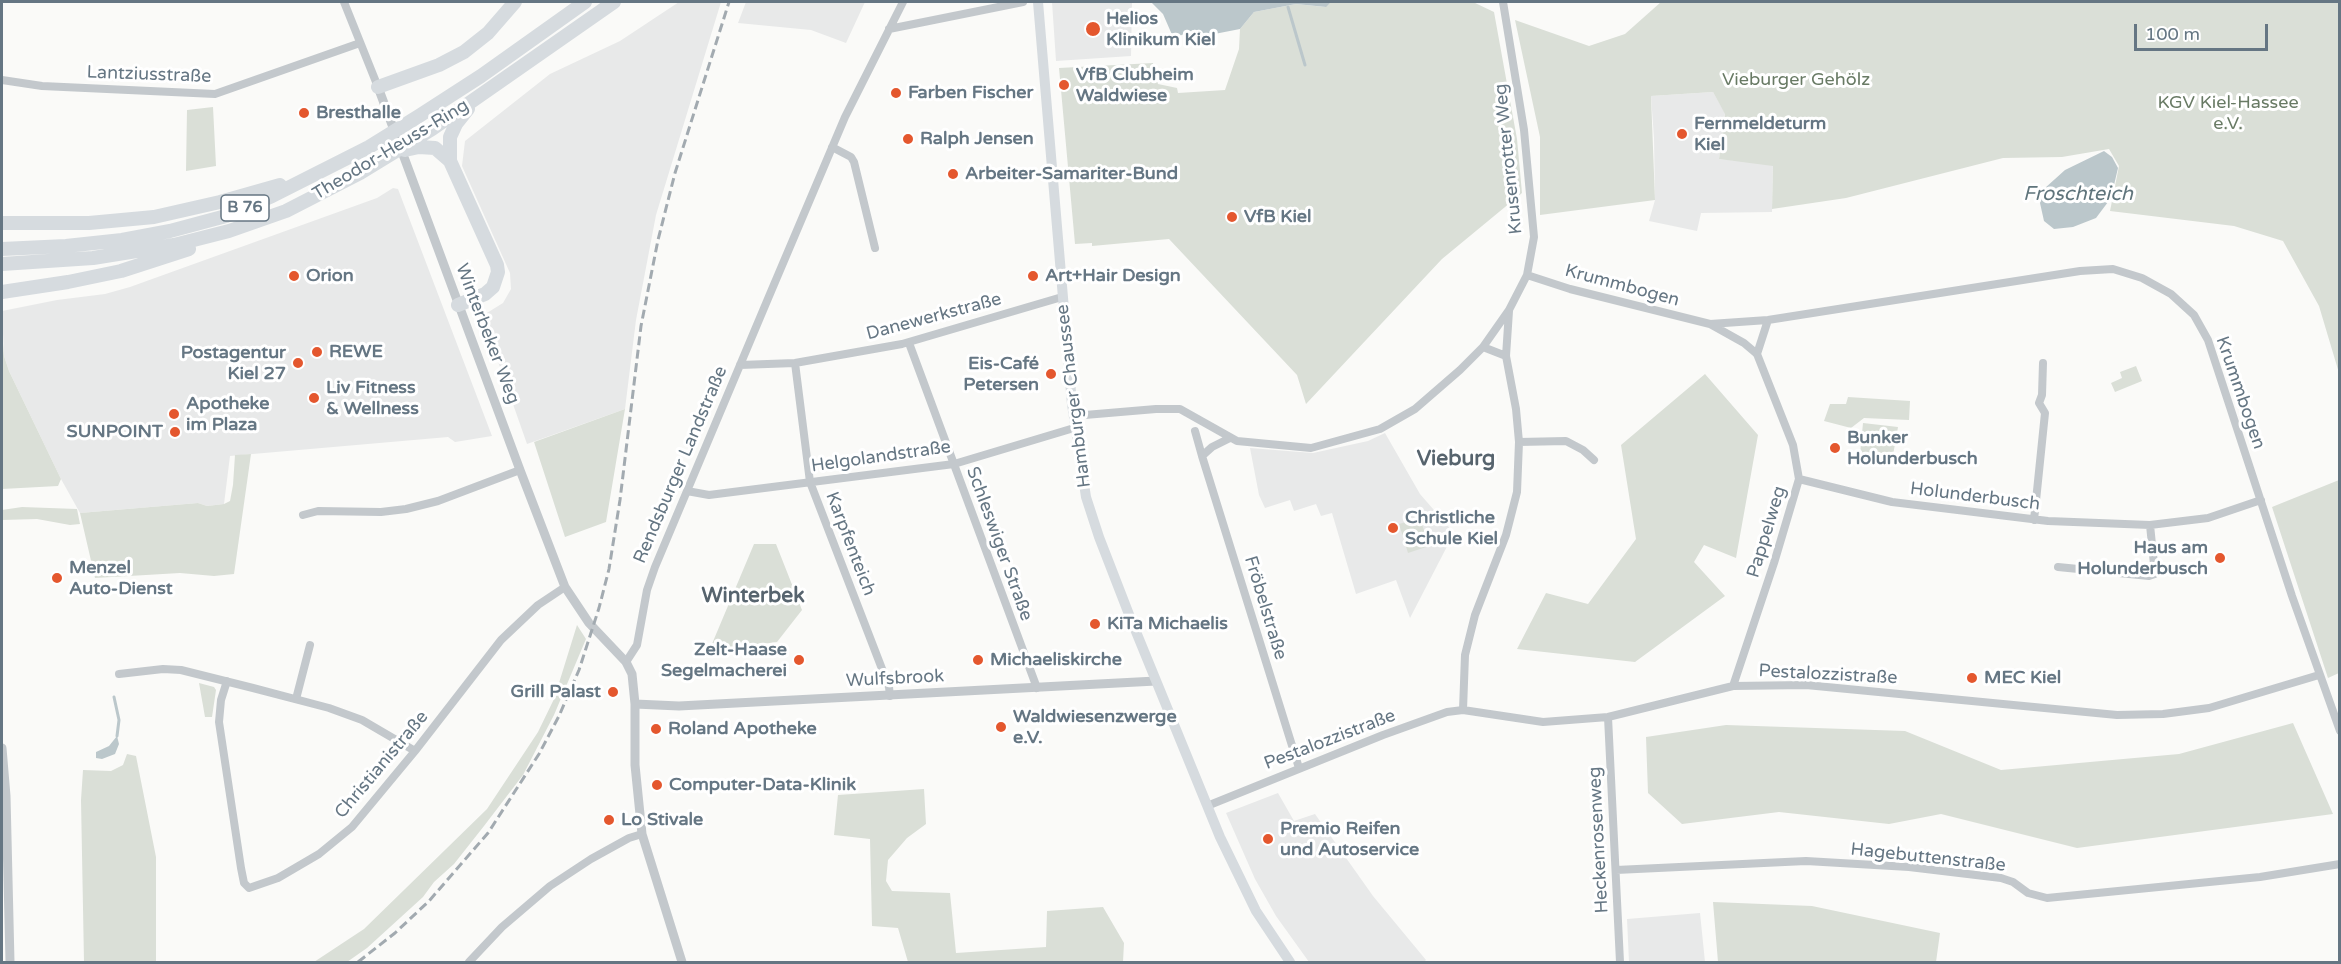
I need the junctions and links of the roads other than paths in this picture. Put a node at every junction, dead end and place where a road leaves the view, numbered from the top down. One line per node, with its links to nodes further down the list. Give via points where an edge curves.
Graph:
1 (344, 2): 12 (street, Winterbeker Weg)
2 (515, 2): 14 (highway, via 488,33 453,59)
3 (569, 2): 11 (highway)
4 (585, 2): 11 (highway, Theodor-Heuss-Ring)
5 (614, 2): 15 (highway, Theodor-Heuss-Ring / B 76)
6 (903, 2): 10 (street, Rendsburger Landstraße)
7 (1023, 2): 10 (street)
8 (1038, 2): 27 (main road, Hamburger Chaussee)
9 (1503, 2): 25 (street, Krusenrotter Weg, via 1524,130 1534,237)
10 (889, 29): 16 (street, Rendsburger Landstraße)
11 (540, 35): 19 (highway, Theodor-Heuss-Ring, via 419,116)
12 (360, 43): 13 (street, Lantziusstraße, via 214,94); 14 (street, Winterbeker Weg)
13 (2, 80)
14 (378, 87): 28 (street, Winterbeker Weg)
15 (480, 96): 17 (highway, Theodor-Heuss-Ring / B 76); 18 (highway, B 76, via 452,131)
16 (832, 147): 22 (street, via 854,162); 38 (street, Rendsburger Landstraße)
17 (392, 154): 18 (highway, B 76, via 430,147); 21 (highway, Theodor-Heuss-Ring / B 76, via 286,211)
18 (450, 161): 28 (highway, B 76, via 498,272 485,294)
19 (316, 175): 20 (highway, B 76, via 154,217 89,224); 23 (highway, Theodor-Heuss-Ring / B 76, via 198,225 122,240)
20 (2, 223)
21 (229, 231): 24 (highway, Theodor-Heuss-Ring / B 76, via 112,256); 26 (highway, B 76, via 122,272)
22 (875, 248)
23 (2, 249)
24 (2, 264)
25 (1527, 275): 29 (street, Krusenrotter Weg); 31 (street, Krummbogen)
26 (2, 292)
27 (1062, 297): 32 (street, Danewerkstraße); 39 (main road, Hamburger Chaussee)
28 (458, 305): 46 (street, Winterbeker Weg)
29 (1509, 310): 33 (street, Krusenrotter Weg); 35 (street, Krusenrotter Weg)
30 (1768, 320): 31 (street, Krummbogen); 34 (street); 50 (street, Krummbogen, via 2080,271 2113,269 2142,278 2171,294 2194,315 2208,340)
31 (1710, 324): 34 (street, Krummbogen)
32 (909, 343): 36 (street, Danewerkstraße); 45 (street, Schleswiger Straße)
33 (1483, 347): 35 (street); 41 (street, Krusenrotter Weg, via 1415,409 1376,432 1311,448)
34 (1757, 354): 47 (street, Pappelweg, via 1793,445)
35 (1506, 356): 42 (street, Krusenrotter Weg)
36 (795, 363): 38 (street, Danewerkstraße); 48 (street, Karpfenteich)
37 (2043, 363): 52 (street, via 2039,403 2045,413)
38 (740, 365): 49 (street, Rendsburger Landstraße)
39 (1074, 422): 41 (street, Helgolandstraße, via 1156,409 1180,410); 45 (street, Helgolandstraße); 61 (main road, Hamburger Chaussee, via 1092,516)
40 (1195, 431): 43 (street, Fröbelstraße)
41 (1230, 438): 43 (street)
42 (1519, 442): 44 (street, via 1566,441); 67 (street, Krusenrotter Weg, via 1517,492 1509,524 1475,615 1465,656)
43 (1202, 456): 72 (street, Fröbelstraße)
44 (1594, 460)
45 (954, 464): 48 (street, Helgolandstraße); 63 (street, Schleswiger Straße)
46 (520, 470): 51 (street, via 406,509); 55 (street, Winterbeker Weg)
47 (1799, 479): 52 (street, Holunderbusch, via 1892,502); 62 (street, Pappelweg)
48 (810, 482): 49 (street, Helgolandstraße, via 709,495); 64 (street, Karpfenteich)
49 (687, 491): 57 (street, Rendsburger Landstraße, via 647,590 637,645)
50 (2261, 500): 53 (street, Holunderbusch, via 2208,518); 59 (street, Krummbogen)
51 (303, 515)
52 (2034, 520): 53 (street, Holunderbusch)
53 (2150, 525): 54 (street, via 2155,574)
54 (2058, 567)
55 (565, 587): 57 (street, Winterbeker Weg, via 601,638); 71 (street, Christianistraße, via 538,605 501,640)
56 (310, 645): 65 (street)
57 (626, 662): 66 (street, via 632,674)
58 (119, 674): 60 (street, via 181,670)
59 (2319, 675): 62 (street, Pestalozzistraße, via 2209,708 2117,715 1806,685); 69 (street, Krummbogen)
60 (227, 681): 65 (street); 71 (street, Christianistraße, via 219,722 236,841 244,883 249,888 278,878 319,854 352,827)
61 (1156, 681): 63 (street, Wulfsbrook); 73 (main road, Hamburger Chaussee)
62 (1733, 686): 68 (street, Pestalozzistraße)
63 (1037, 688): 64 (street, Wulfsbrook)
64 (890, 696): 66 (street, Wulfsbrook, via 679,706)
65 (296, 699): 71 (street, via 362,720)
66 (635, 704): 74 (street, via 634,765)
67 (1463, 710): 68 (street, Pestalozzistraße, via 1543,722); 72 (street, Pestalozzistraße, via 1447,712)
68 (1608, 717): 77 (street, Heckenrosenweg)
69 (2340, 731)
70 (2, 748): 75 (street, via 6,796)
71 (415, 751)
72 (1299, 768): 73 (street, Pestalozzistraße)
73 (1207, 806): 81 (main road, Hamburger Chaussee, via 1256,911)
74 (642, 834): 79 (street, via 598,855 550,886 502,927); 80 (street)
75 (4, 852): 78 (street)
76 (2340, 864): 77 (street, Hagebuttenstraße, via 2260,877 2047,898 2001,878 1909,867 1806,861)
77 (1616, 870): 82 (street, Heckenrosenweg)
78 (10, 963)
79 (469, 963)
80 (682, 963)
81 (1290, 963)
82 (1620, 963)

